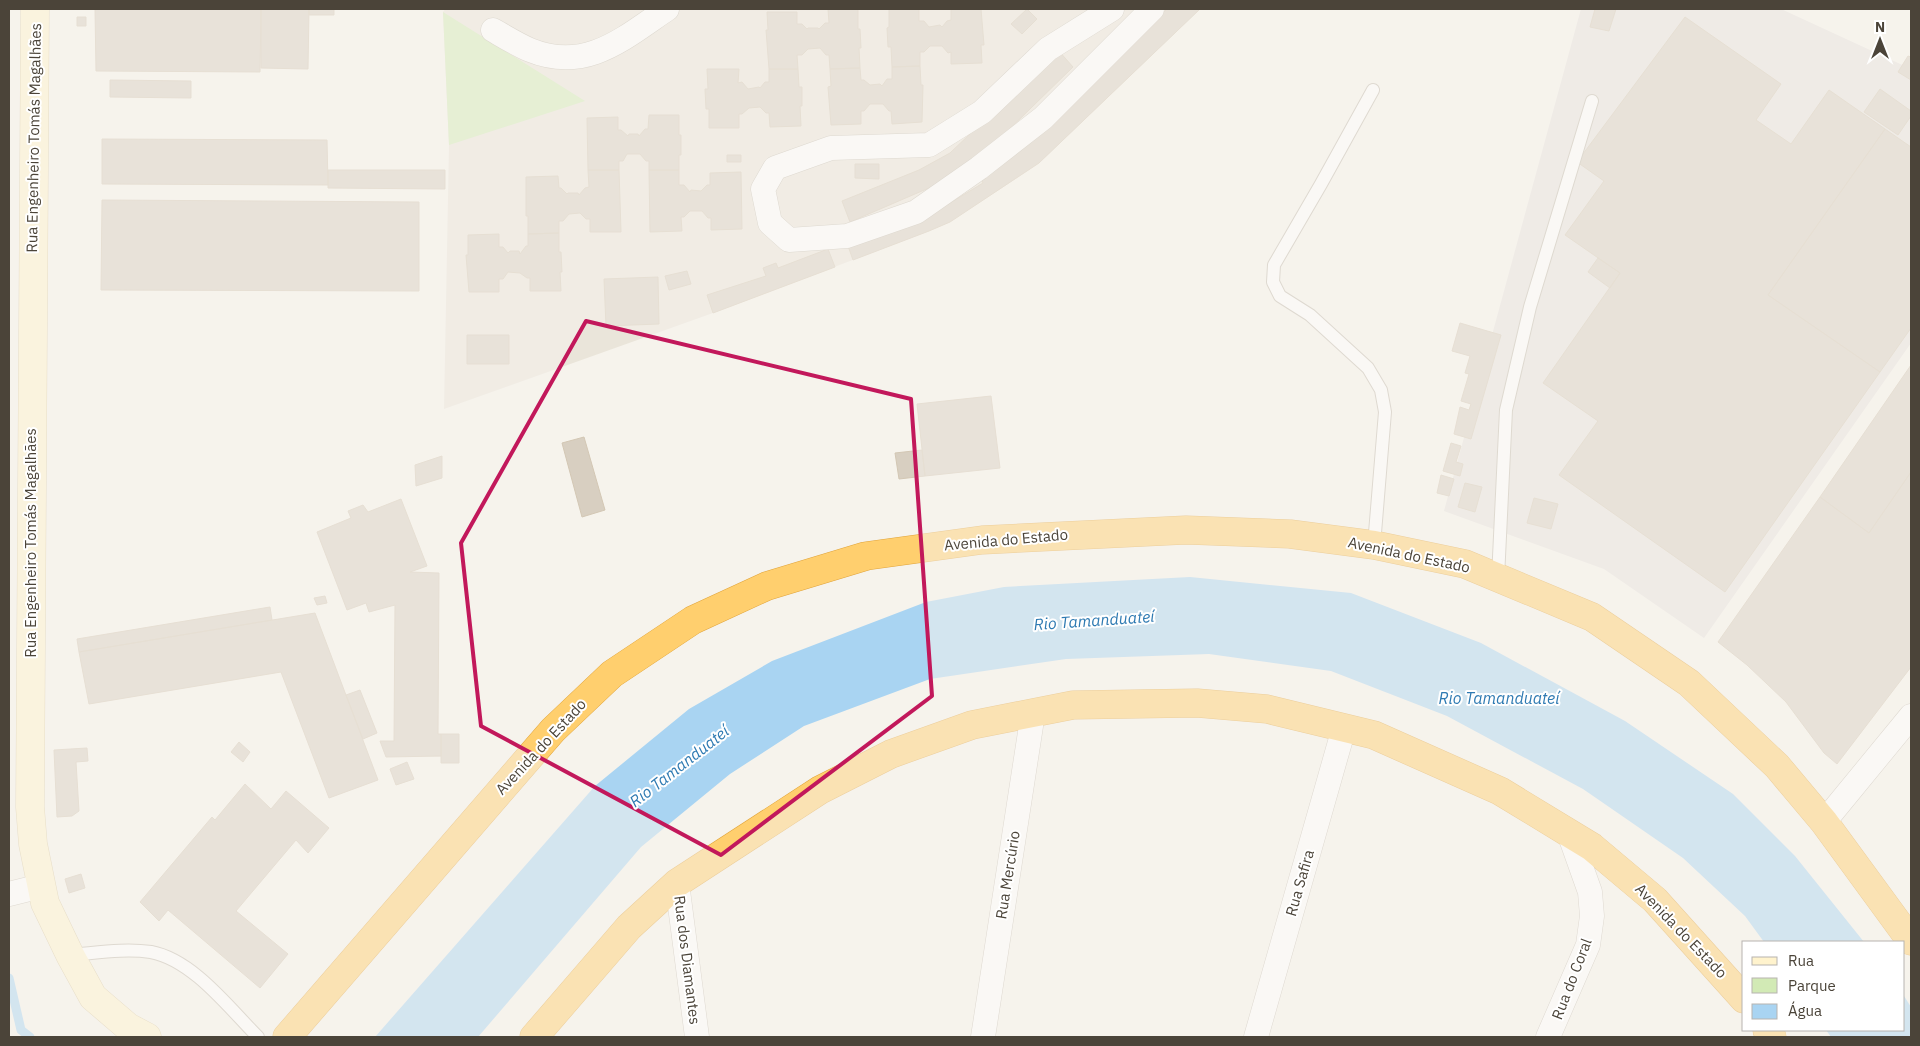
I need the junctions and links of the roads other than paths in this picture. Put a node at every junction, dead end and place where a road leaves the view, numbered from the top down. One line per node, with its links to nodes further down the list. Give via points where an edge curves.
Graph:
1 (36, 9): 16 (street, Rua Engenheiro Tomás Magalhães, via 30,807)
2 (667, 9): 5 (street, via 609,48 580,58 558,58 531,51)
3 (1112, 9): 4 (street, via 1048,49 982,112 929,146 831,148 775,168 763,189 770,223 789,240 837,237 916,212 1043,118)
4 (1152, 9)
5 (493, 30)
6 (1373, 90): 8 (lane, via 1274,265 1273,282 1280,296 1310,316 1368,368 1381,390 1385,412)
7 (1592, 101): 9 (lane, via 1530,307 1506,410)
8 (1374, 545): 9 (highway, Avenida do Estado, via 1465,564); 23 (highway, Avenida do Estado, via 1290,534 1186,530 982,540 866,556 767,586 693,620 612,674 553,730)
9 (1498, 578): 13 (highway, Avenida do Estado, via 1592,617 1689,683 1777,766)
10 (1033, 713): 12 (highway, Avenida do Estado, via 1072,705 1197,703 1267,709); 15 (highway, Avenida do Estado, via 972,725 891,754 820,790); 26 (street, Rua Mercúrio)
11 (1911, 716): 13 (street)
12 (1344, 728): 14 (highway, Avenida do Estado, via 1374,735 1500,791); 27 (street, Rua Safira)
13 (1824, 822): 18 (highway, Avenida do Estado)
14 (1569, 833): 20 (highway, Avenida do Estado, via 1592,847 1655,900); 28 (street, Rua do Coral, via 1590,892 1592,916 1588,945)
15 (677, 883): 24 (highway, Avenida do Estado, via 629,927); 25 (street, Rua dos Diamantes)
16 (37, 888): 17 (street); 19 (street, Rua Engenheiro Tomás Magalhães)
17 (9, 894)
18 (1911, 941)
19 (70, 956): 21 (street, Rua Engenheiro Tomás Magalhães, via 93,997 128,1027); 22 (lane, via 124,950 152,952 184,966 208,985)
20 (1742, 997)
21 (147, 1037)
22 (258, 1037)
23 (287, 1037)
24 (534, 1037)
25 (697, 1037)
26 (983, 1037)
27 (1256, 1037)
28 (1548, 1037)

